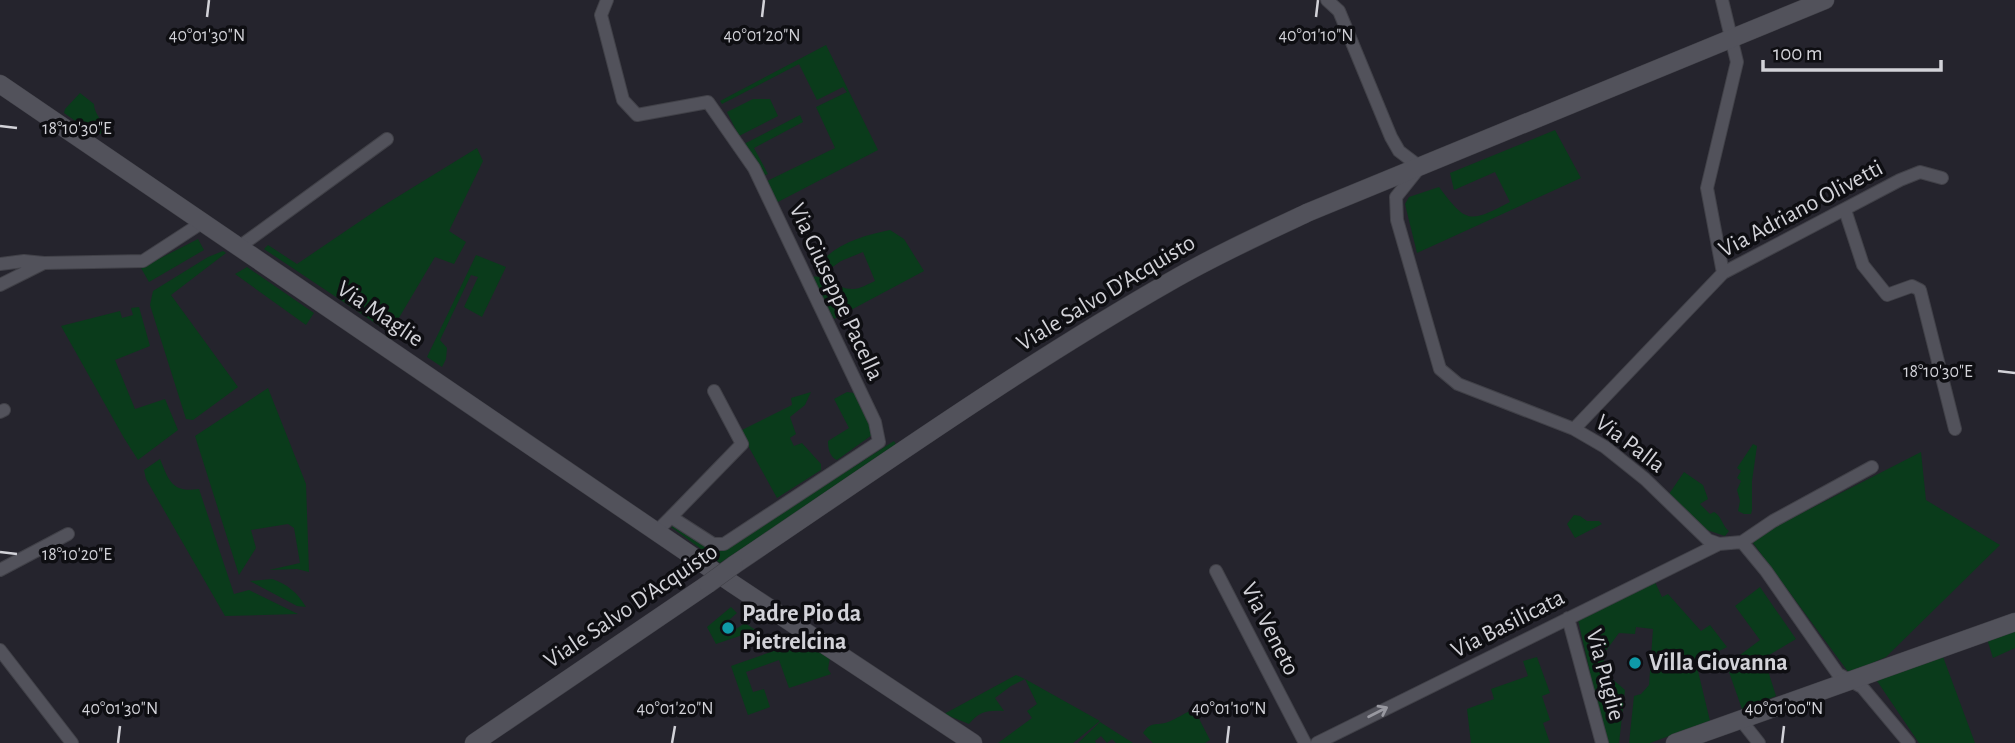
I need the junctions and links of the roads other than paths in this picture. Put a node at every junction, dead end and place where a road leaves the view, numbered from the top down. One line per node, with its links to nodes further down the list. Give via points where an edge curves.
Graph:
1 (607, 0): 21 (street, Via Giuseppe Pacella, via 601,15 623,100 638,115 708,103 754,168 875,422 879,442 724,544 713,544)
2 (1327, 0): 8 (street, via 1339,11 1391,137 1399,151)
3 (1722, 0): 5 (street)
4 (1825, 0): 5 (street, Viale Salvo D'Acquisto)
5 (1732, 39): 8 (street, Viale Salvo D'Acquisto); 15 (street, via 1737,62 1707,188)
6 (0, 85): 11 (street, Via Maglie)
7 (387, 139): 12 (street)
8 (1420, 167): 18 (street, Via Palla, via 1396,197 1397,220 1440,369 1458,384); 34 (street, Viale Salvo D'Acquisto, bridge, via 1233,248 1032,364)
9 (1942, 178): 10 (street, Via Adriano Olivetti, via 1920,172)
10 (1844, 210): 15 (street, Via Adriano Olivetti); 19 (street, via 1863,265 1887,295 1912,286 1920,290)
11 (203, 222): 12 (street, Via Maglie); 13 (street, via 143,261)
12 (239, 247): 22 (street, Via Maglie)
13 (44, 263): 14 (street); 16 (street)
14 (0, 264)
15 (1723, 273): 18 (street, Via Adriano Olivetti)
16 (0, 285)
17 (714, 391): 21 (street, via 742,444)
18 (1574, 429): 25 (street, Via Palla, via 1605,447 1701,534)
19 (1955, 429)
20 (1871, 467): 24 (street)
21 (671, 517): 22 (street)
22 (656, 531): 35 (street, Via Maglie)
23 (68, 534): 26 (street)
24 (1742, 542): 25 (street); 31 (street, via 1838,674)
25 (1719, 544): 28 (street, Via Basilicata)
26 (0, 570)
27 (1216, 571): 36 (street, Via Veneto)
28 (1568, 618): 37 (street, Via Basilicata, one-way to 28); 38 (street, Via Puglie)
29 (2015, 622): 31 (street)
30 (0, 650): 33 (street)
31 (1852, 681): 32 (street); 41 (street)
32 (1740, 719): 39 (street); 40 (street)
33 (72, 743)
34 (474, 743)
35 (973, 743)
36 (1305, 743)
37 (1317, 743)
38 (1602, 743)
39 (1675, 743)
40 (1759, 743)
41 (1909, 743)

